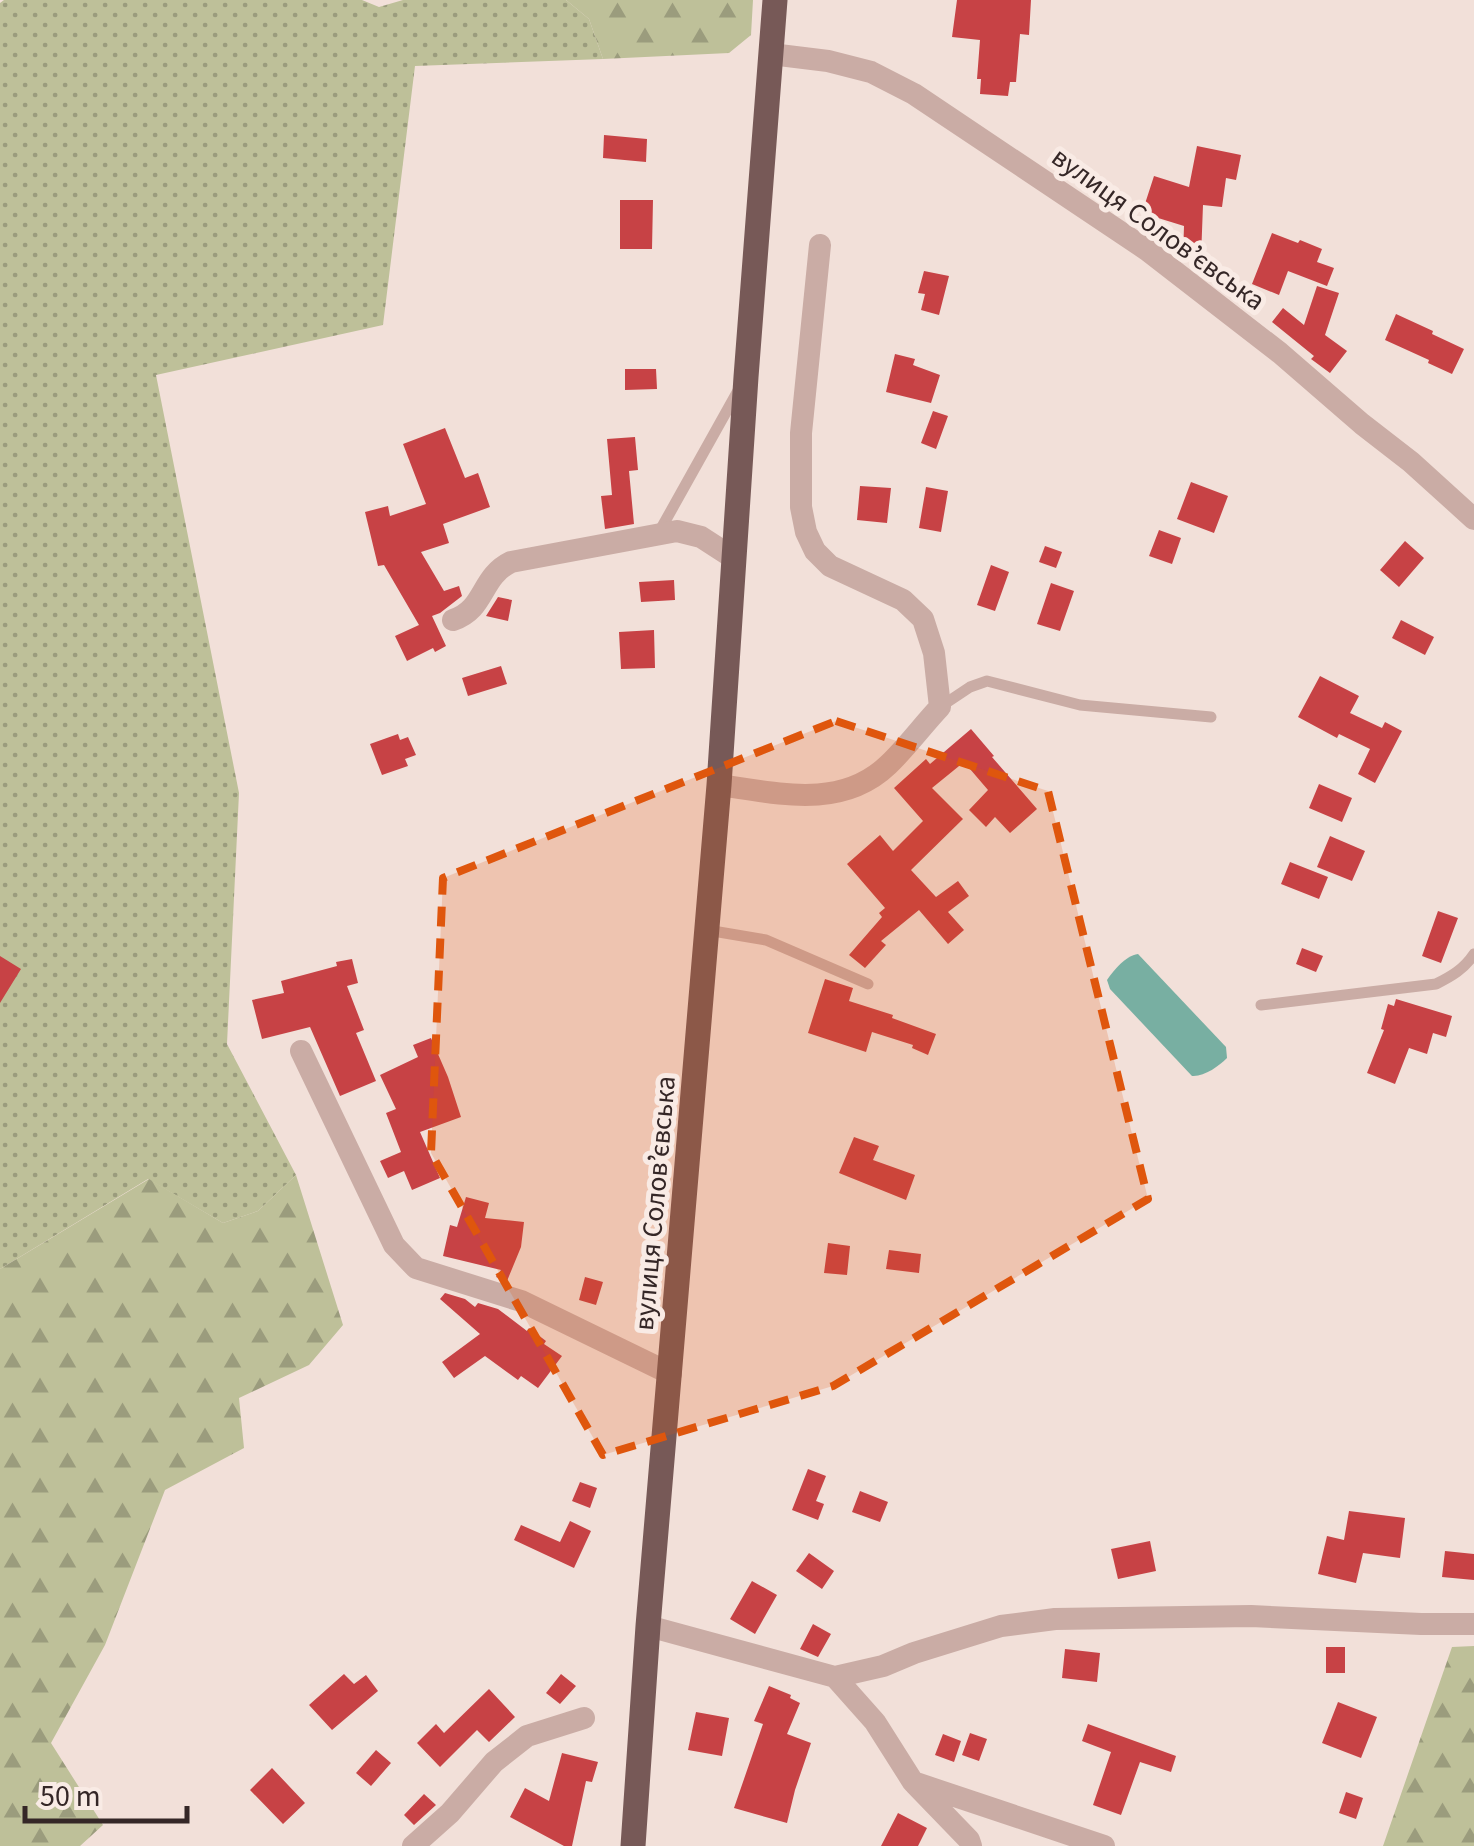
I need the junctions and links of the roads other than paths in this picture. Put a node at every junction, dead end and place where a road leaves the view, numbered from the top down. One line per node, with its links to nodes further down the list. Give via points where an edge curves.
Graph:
1 (775, 0): 2 (main road, вулиця Соловʼєвська)
2 (771, 54): 4 (main road, вулиця Соловʼєвська); 5 (street, вулиця Соловʼєвська, via 871,72 914,94 1146,250 1280,353)
3 (820, 245): 9 (street, via 801,434 806,532 830,566 903,600 923,619)
4 (746, 377): 6 (lane); 7 (main road, вулиця Соловʼєвська)
5 (1474, 519)
6 (658, 534): 7 (street, via 689,533); 8 (street, via 511,562 490,579 471,612)
7 (736, 559): 11 (main road, вулиця Соловʼєвська)
8 (453, 620)
9 (940, 707): 10 (lane, via 987,681 1080,704); 11 (street, via 889,764 852,789 794,796)
10 (1211, 717)
11 (719, 785): 12 (main road, вулиця Соловʼєвська)
12 (706, 930): 14 (lane, via 766,940); 17 (main road, вулиця Соловʼєвська)
13 (1474, 954): 15 (lane, via 1436,984)
14 (868, 984)
15 (1261, 1006)
16 (302, 1052): 17 (street, via 394,1244 416,1268 520,1302)
17 (671, 1374): 19 (main road, вулиця Соловʼєвська)
18 (1474, 1624): 20 (street, via 1251,1616 1055,1619 1000,1626)
19 (648, 1626): 20 (street); 25 (main road, вулиця Соловʼєвська)
20 (835, 1677): 22 (street, via 875,1722)
21 (584, 1718): 24 (street, via 526,1736)
22 (912, 1782): 23 (street); 26 (street)
23 (1097, 1845)
24 (413, 1846)
25 (633, 1846)
26 (971, 1846)

